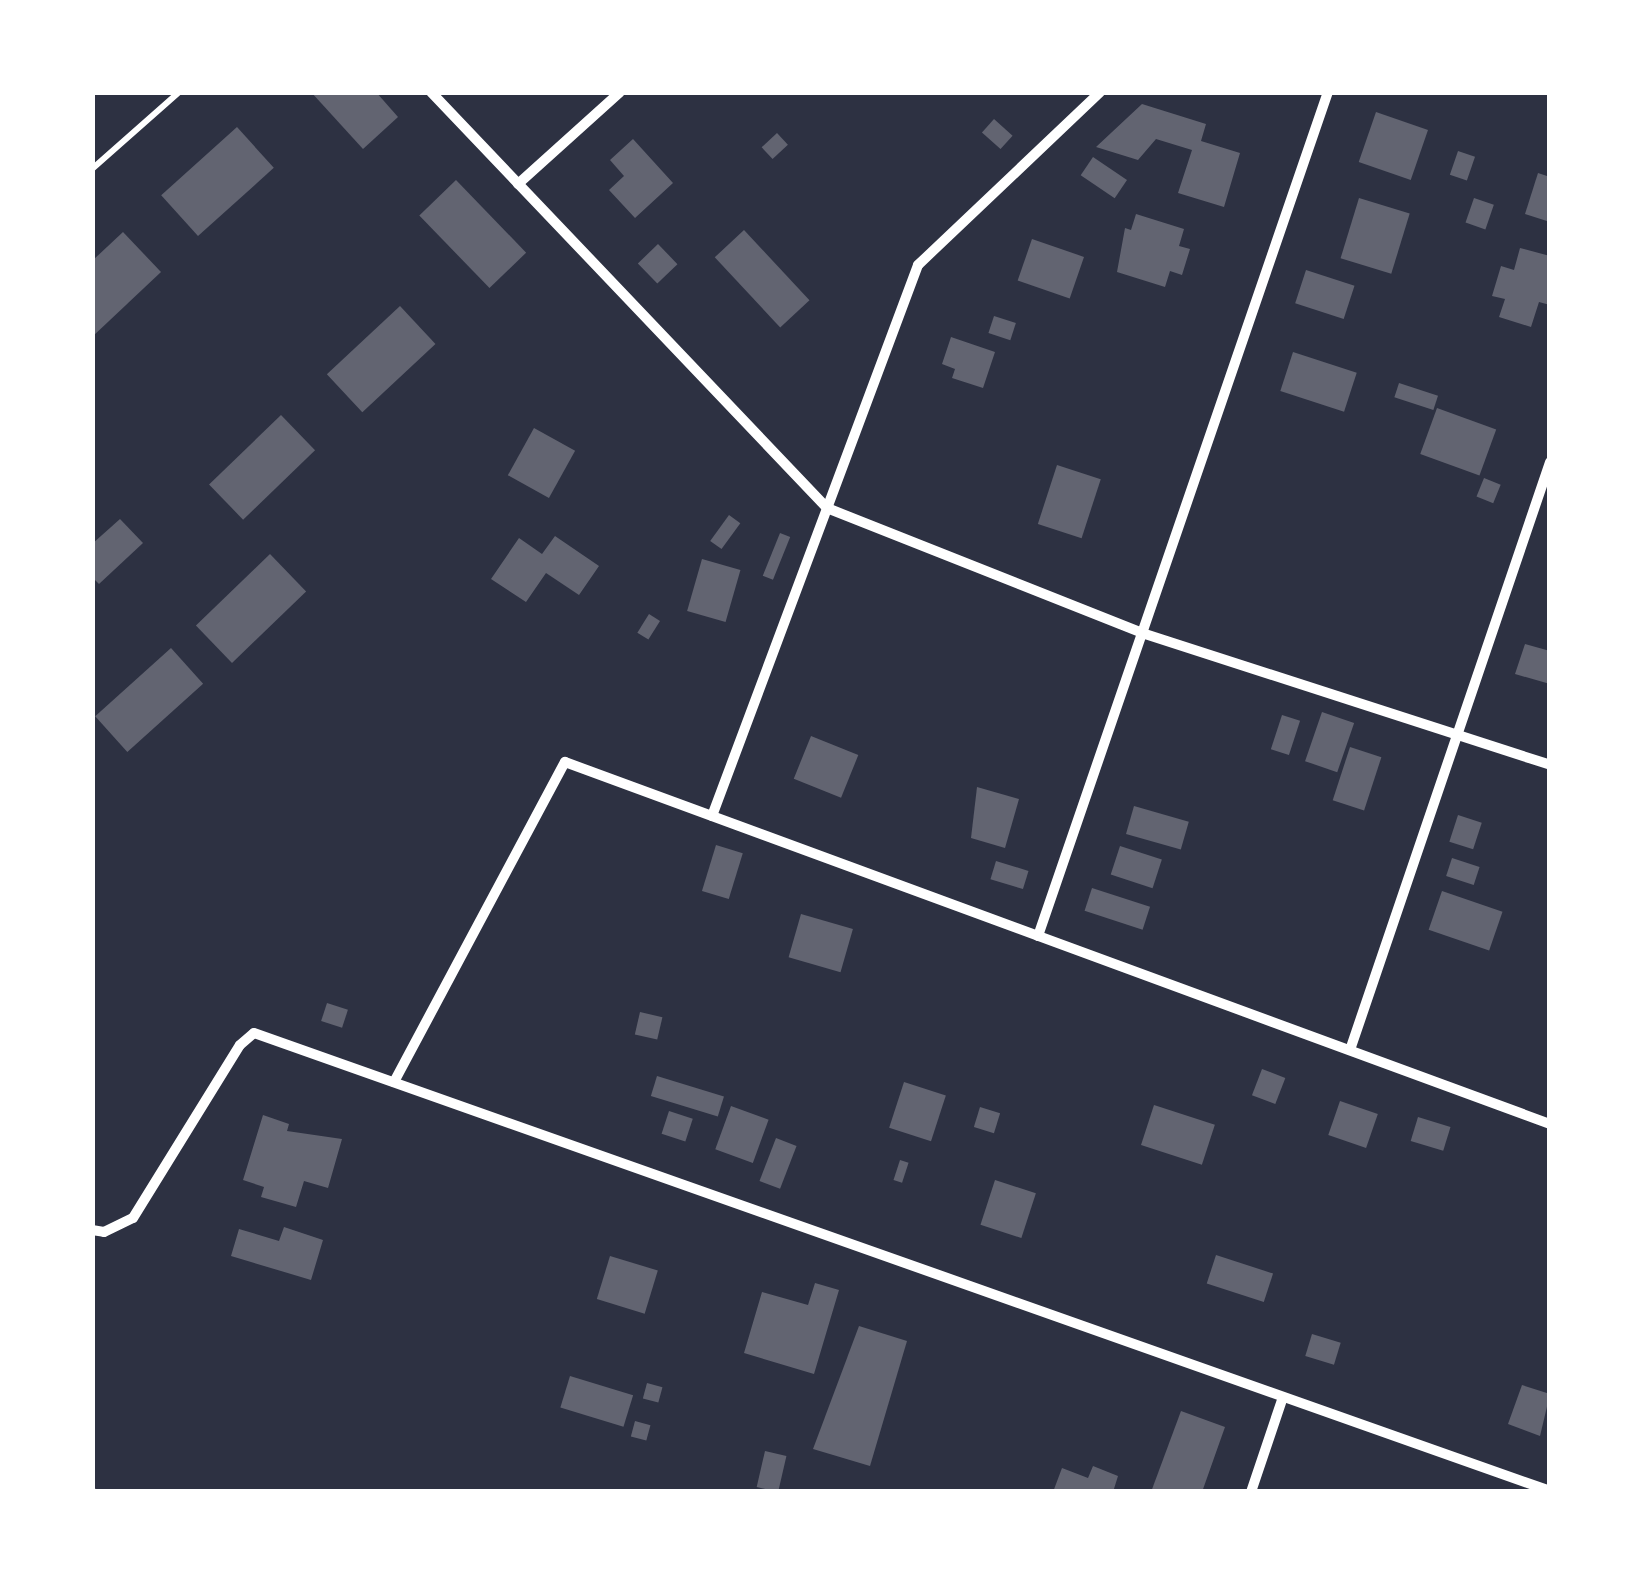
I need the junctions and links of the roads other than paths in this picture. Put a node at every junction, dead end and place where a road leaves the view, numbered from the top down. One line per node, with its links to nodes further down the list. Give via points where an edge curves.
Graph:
1 (180, 92): 6 (lane)
2 (431, 92): 7 (street)
3 (620, 92): 7 (street)
4 (1100, 92): 9 (street, via 918,265)
5 (1328, 92): 10 (street)
6 (92, 170)
7 (518, 184): 9 (street)
8 (1550, 462): 11 (street)
9 (827, 508): 10 (street); 13 (street)
10 (1142, 632): 11 (street); 14 (street)
11 (1455, 733): 12 (street); 15 (street)
12 (1550, 764)
13 (712, 816): 14 (street); 16 (street, via 565,762)
14 (1038, 936): 15 (street)
15 (1350, 1050): 17 (street)
16 (394, 1082): 18 (street, via 254,1033 132,1218 104,1232); 19 (street)
17 (1550, 1124)
18 (92, 1230)
19 (1283, 1397): 20 (street); 21 (street)
20 (1550, 1491)
21 (1251, 1492)

